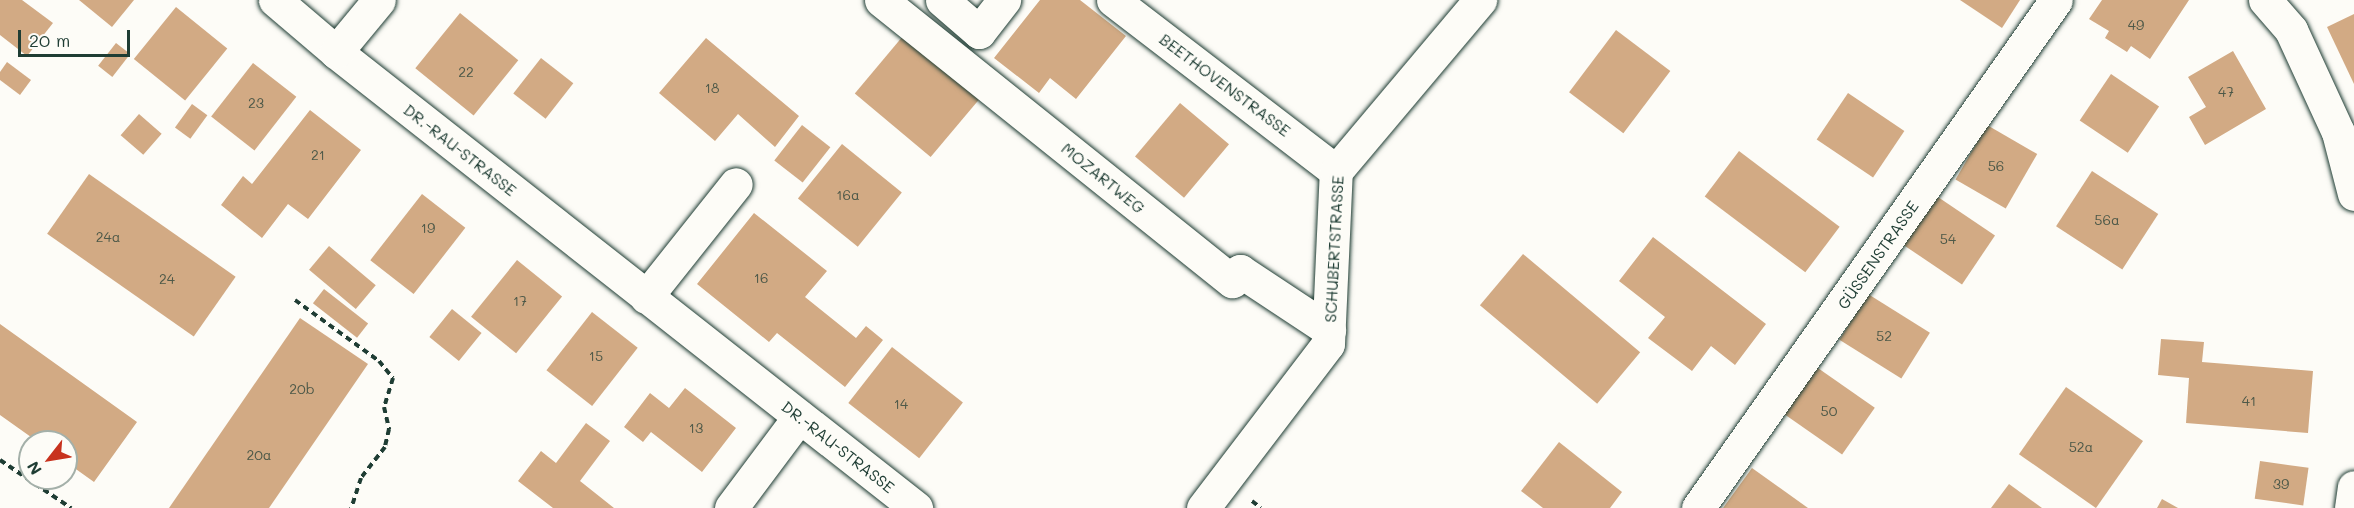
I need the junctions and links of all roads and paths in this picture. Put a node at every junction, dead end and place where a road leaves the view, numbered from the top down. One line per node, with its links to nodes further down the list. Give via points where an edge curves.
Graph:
1 (275, 0): 10 (street, DR.-RAU-STRASSE)
2 (379, 0): 10 (street)
3 (881, 0): 16 (street, MOZARTWEG, via 1232,282 1240,271)
4 (942, 0): 5 (street, via 979,32)
5 (1004, 0)
6 (1113, 0): 11 (street, BEETHOVENSTRASSE)
7 (1480, 0): 11 (street, SCHUBERTSTRASSE)
8 (2056, 0): 25 (street, GÜSSENSTRASSE)
9 (2265, 0): 13 (street, via 2291,30 2333,122)
10 (336, 52): 14 (street, DR.-RAU-STRASSE)
11 (1336, 171): 16 (street, SCHUBERTSTRASSE)
12 (736, 184): 14 (street)
13 (2354, 194)
14 (646, 297): 17 (street, DR.-RAU-STRASSE)
15 (295, 300): 21 (path, via 379,361 393,378 384,407 389,429 385,447 361,478)
16 (1329, 330): 24 (street, SCHUBERTSTRASSE, via 1328,344)
17 (799, 417): 22 (street); 23 (street, DR.-RAU-STRASSE)
18 (0, 460): 20 (path)
19 (2354, 488): 26 (street)
20 (71, 508)
21 (351, 508)
22 (731, 508)
23 (916, 508)
24 (1203, 508)
25 (1698, 508)
26 (2351, 508)

